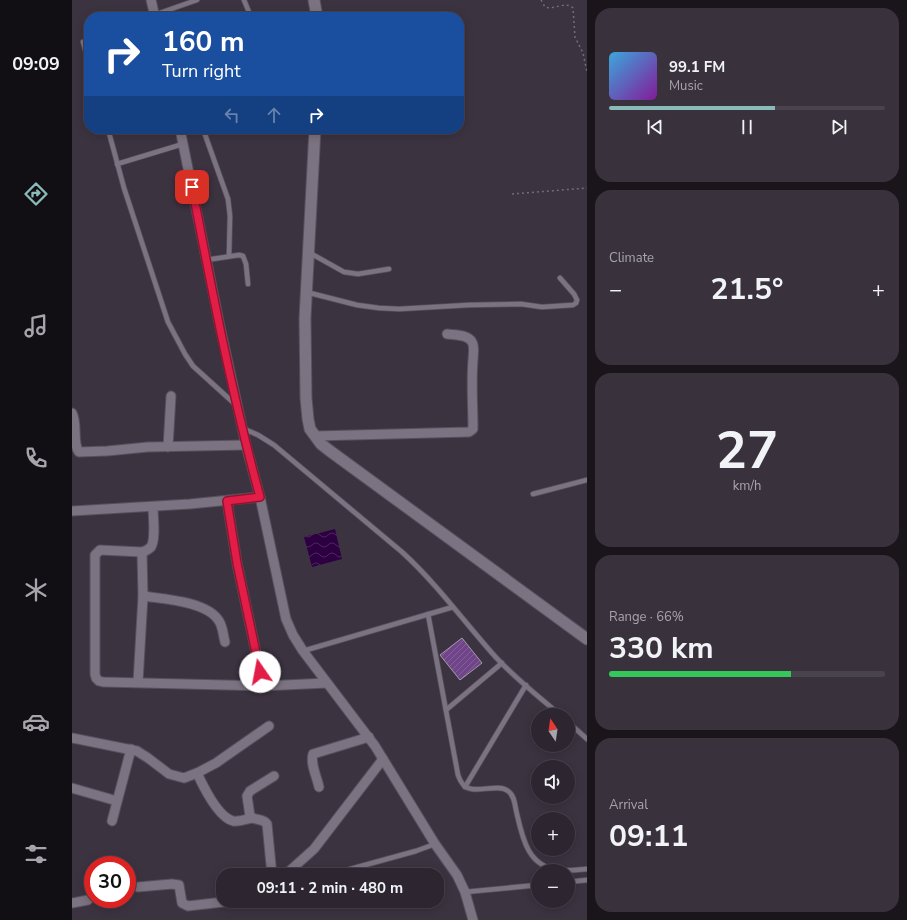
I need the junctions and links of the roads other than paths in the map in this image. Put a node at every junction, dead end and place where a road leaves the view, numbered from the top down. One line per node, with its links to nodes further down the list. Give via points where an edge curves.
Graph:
1 (151, 0): 5 (street)
2 (197, 0): 6 (lane)
3 (244, 0): 7 (lane)
4 (314, 0): 8 (street)
5 (153, 12)
6 (165, 12)
7 (249, 12)
8 (316, 12)
9 (83, 42): 10 (lane)
10 (84, 46)
11 (109, 134): 16 (lane)
12 (181, 134): 15 (street)
13 (205, 134): 18 (lane, via 228,199)
14 (315, 134): 17 (street)
15 (183, 144): 16 (lane); 19 (street)
16 (117, 164): 26 (lane, via 168,322 193,366)
17 (308, 252): 20 (lane, via 344,272 358,274); 23 (street)
18 (229, 256): 19 (lane); 22 (lane, via 243,256)
19 (206, 260): 26 (street)
20 (389, 269)
21 (560, 278): 23 (lane, via 576,297 576,303 573,305 542,307 521,304 470,304 399,309 357,305)
22 (248, 284)
23 (306, 292): 29 (street, via 306,398 308,419)
24 (446, 334): 29 (street, via 468,338 474,348 473,428 469,432)
25 (171, 396): 31 (street)
26 (237, 406): 28 (street)
27 (72, 413): 31 (street, via 74,445 79,452)
28 (242, 428): 30 (street); 40 (lane, via 274,445 402,552)
29 (314, 436): 42 (street, via 330,451)
30 (246, 445): 31 (street); 34 (street)
31 (168, 447)
32 (587, 480): 33 (lane)
33 (533, 494)
34 (260, 497): 35 (street); 44 (street, via 282,606 293,635)
35 (227, 501): 36 (street); 49 (street, via 237,563)
36 (153, 507): 37 (street); 38 (street, via 152,546)
37 (72, 512)
38 (142, 552): 39 (street); 46 (street, via 100,550 96,555 96,678 103,682)
39 (143, 596): 43 (street, via 191,603 203,608 219,620); 46 (street)
40 (453, 607): 41 (lane); 45 (lane)
41 (428, 614): 44 (lane); 51 (lane)
42 (587, 639)
43 (225, 642)
44 (303, 651): 47 (street)
45 (502, 663): 48 (lane); 51 (lane)
46 (138, 682): 49 (street)
47 (327, 683): 49 (street); 54 (street)
48 (526, 685): 50 (lane); 62 (lane)
49 (263, 686)
50 (552, 708)
51 (446, 710): 62 (lane, via 458,775)
52 (269, 726): 59 (street, via 216,763)
53 (575, 728): 56 (lane)
54 (369, 737): 58 (street); 61 (street, via 313,754)
55 (72, 738): 57 (street)
56 (587, 739)
57 (130, 749): 59 (street, via 143,754 169,774 184,778); 64 (street)
58 (384, 759): 67 (street); 69 (street, via 314,849)
59 (197, 773): 65 (street, via 209,798 227,818 237,821)
60 (274, 776): 65 (street, via 249,793 247,800)
61 (319, 787)
62 (465, 787): 71 (lane, via 498,788 510,792 514,799 523,840 528,850 544,866 556,870)
63 (72, 788): 64 (street)
64 (118, 801): 66 (street)
65 (252, 818): 68 (street, via 264,820 267,824)
66 (112, 821)
67 (435, 844): 70 (lane); 76 (street, via 457,875)
68 (271, 868)
69 (293, 868)
70 (357, 868)
71 (587, 869)
72 (587, 880): 73 (lane)
73 (575, 881)
74 (531, 886): 76 (lane)
75 (138, 887): 79 (street, via 179,885 182,903 188,906)
76 (465, 892): 80 (street)
77 (84, 901): 78 (street)
78 (72, 903)
79 (216, 903)
80 (473, 920)

